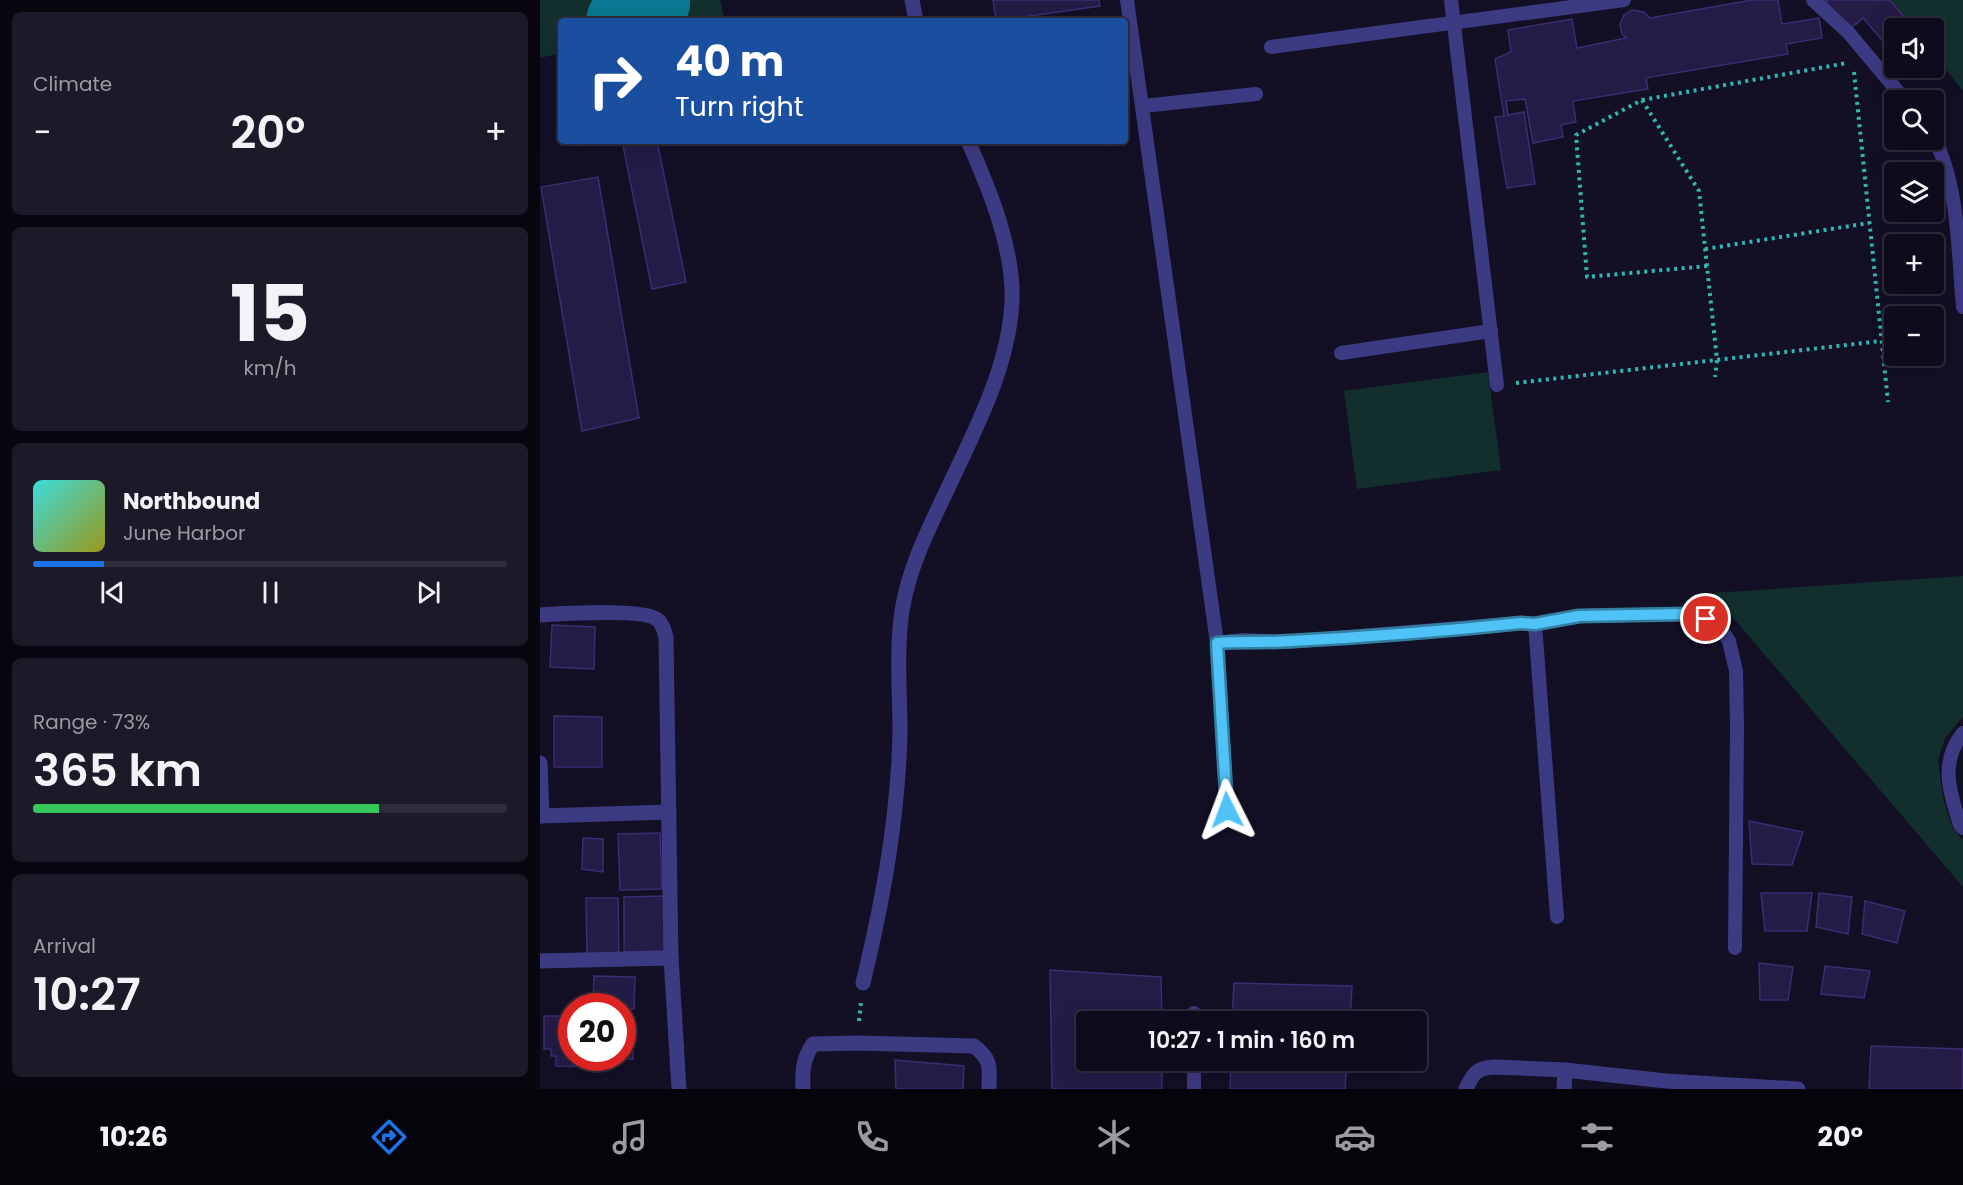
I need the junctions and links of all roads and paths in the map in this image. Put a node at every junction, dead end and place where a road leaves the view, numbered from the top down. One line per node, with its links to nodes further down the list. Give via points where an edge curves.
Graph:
1 (912, 0): 6 (street)
2 (1127, 0): 12 (lane)
3 (1451, 0): 7 (lane)
4 (1624, 0): 7 (lane)
5 (1813, 0): 9 (lane, via 1848,32)
6 (915, 18)
7 (1454, 21): 8 (lane); 19 (lane)
8 (1271, 47)
9 (1897, 90)
10 (1256, 93): 12 (lane)
11 (1642, 100): 15 (path, via 1853,62); 16 (path, via 1699,191); 17 (path, via 1576,135 1587,277)
12 (1143, 106): 28 (lane)
13 (969, 144): 39 (street, via 1005,242 1012,301 1007,339 994,384 920,548 902,611 894,819 879,920)
14 (1940, 150): 18 (lane, via 1951,186)
15 (1869, 223): 16 (path); 20 (path)
16 (1705, 249): 17 (path)
17 (1707, 266): 22 (path)
18 (1963, 307)
19 (1491, 331): 21 (lane); 24 (lane)
20 (1881, 341): 22 (path); 25 (path)
21 (1341, 353)
22 (1717, 360): 23 (path); 24 (path)
23 (1715, 377)
24 (1497, 385)
25 (1888, 402)
26 (540, 615): 32 (street, via 639,614 658,619 663,626)
27 (1535, 624): 28 (lane, via 1287,642); 35 (lane); 36 (lane, via 1579,616 1686,614 1706,619 1721,629 1729,641 1736,671)
28 (1217, 643): 31 (lane)
29 (1963, 734): 34 (lane, via 1948,762 1951,797)
30 (540, 763): 33 (street)
31 (1227, 810)
32 (669, 813): 33 (street); 37 (street)
33 (541, 816)
34 (1963, 828)
35 (1557, 916)
36 (1735, 948)
37 (671, 958): 38 (street); 44 (street)
38 (540, 961)
39 (862, 983): 40 (path)
40 (857, 1043): 45 (street, via 813,1044 802,1070); 46 (street, via 974,1046 986,1055)
41 (1565, 1070): 43 (street); 48 (street, via 1483,1068 1474,1074); 49 (street)
42 (1194, 1071): 47 (lane)
43 (1666, 1085): 50 (street)
44 (679, 1089)
45 (803, 1089)
46 (989, 1089)
47 (1194, 1089)
48 (1466, 1089)
49 (1564, 1089)
50 (1798, 1089)

